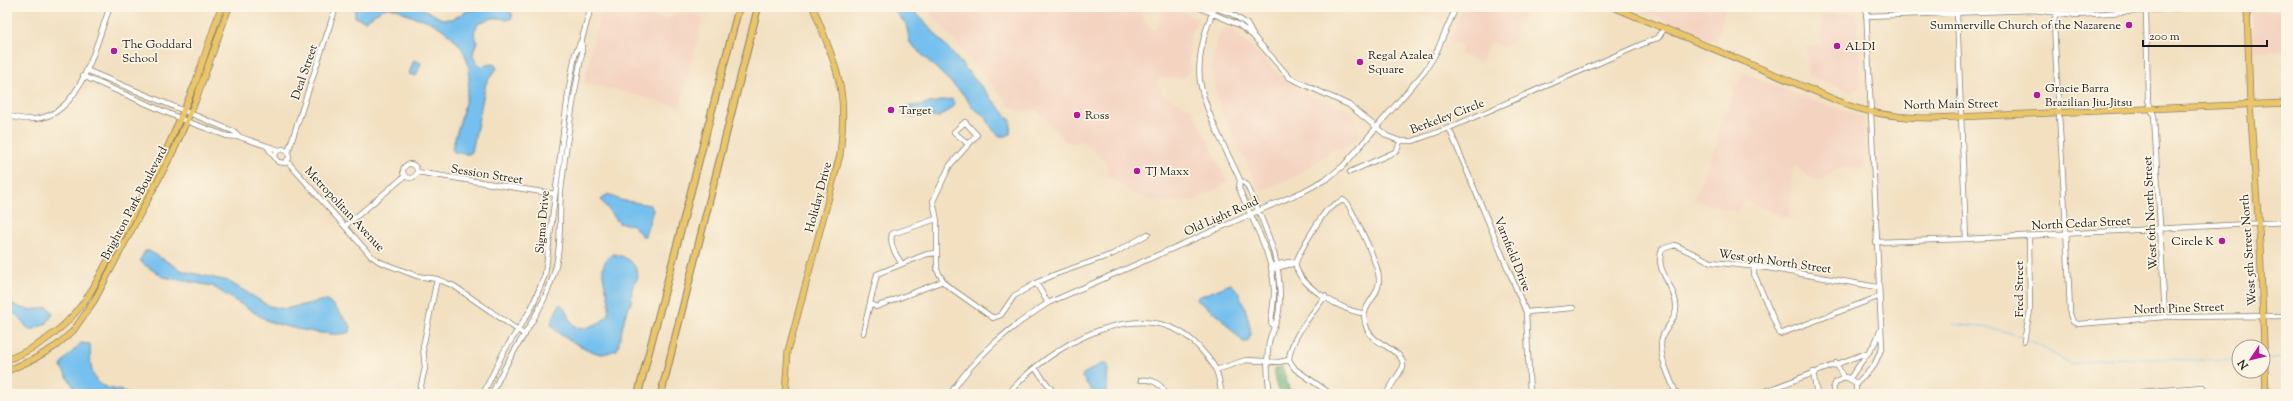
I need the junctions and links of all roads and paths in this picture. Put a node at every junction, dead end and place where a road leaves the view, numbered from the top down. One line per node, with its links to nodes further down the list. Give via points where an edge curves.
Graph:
1 (110, 7): 24 (street)
2 (221, 7): 31 (main road, Brighton Park Boulevard)
3 (229, 7): 34 (main road, Brighton Park Boulevard)
4 (336, 7): 43 (street, Deal Street)
5 (591, 7): 23 (street, Sigma Drive)
6 (739, 7): 113 (highway)
7 (758, 7): 114 (highway)
8 (813, 7): 115 (main road, Holiday Drive, via 833,62 842,98 843,131 840,155 788,351)
9 (1198, 7): 17 (street, Berkeley Circle)
10 (1215, 7): 17 (street, Berkeley Circle); 22 (street, Berkeley Circle, via 1242,20)
11 (1456, 7): 39 (street, Old Light Road, via 1430,64)
12 (1613, 7): 21 (main road, North Main Street)
13 (1866, 7): 20 (street)
14 (2200, 7): 16 (street)
15 (2247, 7): 29 (main road, West 5th Street North)
16 (2146, 11): 19 (street, via 2077,15); 30 (street, West 6th North Street, via 2148,100)
17 (1212, 13): 22 (street, Berkeley Circle, via 1239,25); 53 (street, Berkeley Circle, via 1202,48 1200,81 1205,100)
18 (1957, 13): 19 (street, via 2033,10); 20 (street); 36 (street)
19 (2056, 13): 33 (street, via 2054,21)
20 (1866, 16): 32 (street)
21 (1664, 29): 32 (main road, North Main Street); 40 (street, Berkeley Circle, via 1658,38)
22 (1254, 37): 39 (street, Berkeley Circle, via 1290,78 1349,106)
23 (582, 39): 54 (street, Sigma Drive, via 575,54); 55 (street, Sigma Drive, via 582,53 564,156)
24 (86, 70): 25 (street); 26 (street)
25 (83, 76): 27 (street); 35 (street, via 75,94 55,114 42,119 28,120)
26 (131, 88): 27 (street); 31 (street)
27 (128, 95): 37 (street)
28 (2286, 103): 29 (main road, North Main Street)
29 (2250, 104): 30 (main road, North Main Street); 60 (main road, West 5th Street North)
30 (2151, 108): 33 (main road, North Main Street); 62 (street, West 6th North Street, via 2154,116)
31 (184, 110): 34 (street); 37 (main road, Brighton Park Boulevard)
32 (1870, 112): 36 (main road, North Main Street, via 1919,118); 67 (street)
33 (2058, 112): 36 (main road, North Main Street); 64 (street)
34 (190, 113): 38 (main road, Brighton Park Boulevard); 41 (street, via 236,132)
35 (7, 115)
36 (1960, 117): 66 (street)
37 (180, 118): 38 (street); 97 (main road, Brighton Park Boulevard, via 163,158 123,235 79,310 44,343)
38 (186, 121): 41 (street, via 227,136); 103 (main road, Brighton Park Boulevard, via 149,200 94,301 73,331 56,346)
39 (1377, 128): 42 (street, Berkeley Circle); 56 (street, Old Light Road, via 1344,165 1328,178)
40 (1449, 128): 42 (street, Berkeley Circle, via 1416,140); 83 (street, Varnfield Drive)
41 (240, 137): 45 (street)
42 (1400, 141): 51 (street, via 1397,151)
43 (290, 142): 46 (street, Deal Street); 47 (street, Deal Street)
44 (968, 144): 44 (street, via 977,135 965,122 954,132); 58 (street, via 950,165 939,187 934,201)
45 (268, 148): 46 (street); 48 (street)
46 (280, 150): 47 (street); 48 (street, Deal Street)
47 (288, 152): 49 (street, Deal Street)
48 (275, 155): 49 (street, via 278,162)
49 (287, 161): 61 (street, Metropolitan Avenue)
50 (417, 172): 52 (street, via 413,178); 52 (street, via 415,166 408,164 403,169); 54 (street, Session Street)
51 (1350, 172)
52 (405, 176): 61 (street)
53 (1240, 180): 56 (street, Berkeley Circle, via 1247,185); 57 (street, Berkeley Circle, via 1239,188)
54 (554, 194): 55 (street, Session Street); 90 (street, Sigma Drive, via 549,258 545,275 537,298)
55 (561, 195): 92 (street, Sigma Drive, via 555,272 543,304)
56 (1258, 210): 57 (street, Old Light Road); 71 (street, Berkeley Circle, via 1273,243)
57 (1250, 214): 72 (street, Berkeley Circle, via 1267,251); 80 (street, Old Light Road)
58 (936, 219): 68 (street); 70 (street, via 892,234 895,253)
59 (2286, 222): 60 (street, North Cedar Street)
60 (2257, 224): 62 (street, North Cedar Street); 85 (main road, West 5th Street North)
61 (345, 226): 74 (street, Metropolitan Avenue, via 371,256 380,262 417,276)
62 (2161, 229): 64 (street, North Cedar Street); 87 (street, West 6th North Street)
63 (1148, 234): 76 (street, via 1113,254)
64 (2067, 234): 65 (street, North Cedar Street); 87 (street, North Pine Street, via 2070,314 2073,322 2078,324)
65 (2029, 236): 66 (street, North Cedar Street); 93 (street, Fred Street, via 2030,310)
66 (1966, 239): 67 (street, North Cedar Street)
67 (1876, 242): 77 (street)
68 (938, 253): 70 (street, via 927,254); 75 (street, via 937,270)
69 (1296, 263): 71 (street); 78 (street, via 1302,280); 84 (street, via 1325,212 1343,200 1347,201 1379,279 1378,288)
70 (902, 264): 81 (street, via 877,274)
71 (1277, 266): 72 (street); 88 (street, Berkeley Circle, via 1280,302)
72 (1271, 267): 88 (street, Berkeley Circle, via 1274,291 1271,322)
73 (1754, 267): 77 (street, West 9th North Street); 79 (street, via 1754,274 1780,334); 125 (street, West 9th North Street, via 1712,262 1675,245 1662,249 1659,266 1676,304 1675,314 1661,346 1675,391)
74 (436, 280): 90 (street, Metropolitan Avenue, via 454,286); 110 (street, via 423,348 425,368)
75 (943, 281): 76 (street, via 956,294 993,318 1001,315 1014,296); 81 (street, via 876,307)
76 (1036, 283): 80 (street)
77 (1878, 287): 79 (street)
78 (1325, 296): 84 (street, via 1346,309); 98 (street, via 1296,338)
79 (1878, 297): 89 (street)
80 (1048, 302): 116 (street, Old Light Road, via 990,345)
81 (870, 303): 91 (street)
82 (1574, 308): 83 (street)
83 (1526, 312): 124 (street, Varnfield Drive)
84 (1364, 313): 123 (street, via 1371,336 1401,357 1404,362)
85 (2263, 316): 86 (street, North Pine Street); 87 (street, North Pine Street); 132 (main road, West 5th Street North)
86 (2286, 316)
87 (2165, 317)
88 (1274, 327): 99 (street)
89 (1880, 329): 94 (street); 95 (street)
90 (519, 330): 92 (street, Metropolitan Avenue); 111 (street, Sigma Drive, via 503,353)
91 (863, 333)
92 (525, 334): 112 (street, Sigma Drive, via 507,362)
93 (2024, 341)
94 (1875, 343): 95 (street); 96 (street)
95 (1882, 344): 108 (street, via 1874,366)
96 (1869, 352): 100 (street); 106 (street)
97 (7, 360)
98 (1289, 360): 99 (street); 122 (street, via 1295,369)
99 (1267, 361): 102 (street, via 1239,361); 121 (street)
100 (1836, 363): 104 (street); 105 (street)
101 (1034, 368): 102 (street, via 1060,350 1095,332 1131,322 1151,322 1181,332 1207,356); 117 (street); 118 (street)
102 (1216, 370): 120 (street)
103 (7, 371)
104 (1813, 372): 126 (street); 127 (street)
105 (1843, 377): 106 (street); 128 (street, via 1834,385)
106 (1850, 378): 108 (street)
107 (1141, 380): 119 (street, via 1151,379 1157,382)
108 (1856, 384): 129 (street)
109 (2168, 392): 130 (street); 131 (street, via 2203,387)
110 (419, 394)
111 (483, 394)
112 (492, 394)
113 (638, 394)
114 (661, 394)
115 (785, 394)
116 (950, 394)
117 (1008, 394)
118 (1055, 394)
119 (1166, 394)
120 (1222, 394)
121 (1270, 394)
122 (1331, 394)
123 (1386, 394)
124 (1530, 394)
125 (1679, 394)
126 (1758, 394)
127 (1817, 394)
128 (1835, 394)
129 (1856, 394)
130 (2139, 394)
131 (2204, 394)
132 (2266, 394)

